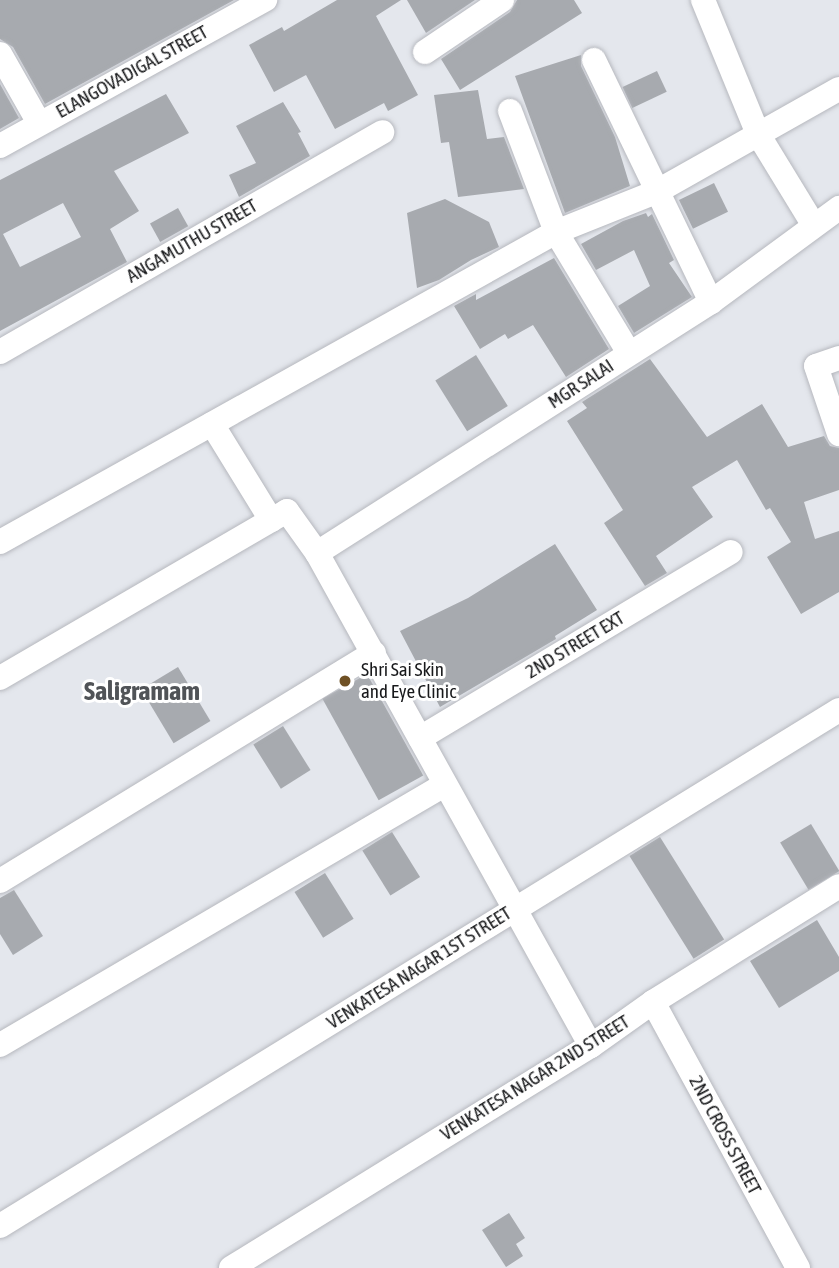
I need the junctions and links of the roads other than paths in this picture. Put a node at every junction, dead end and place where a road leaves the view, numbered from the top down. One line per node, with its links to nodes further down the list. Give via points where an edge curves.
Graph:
1 (265, 0): 9 (street, ELANGOVADIGAL STREET)
2 (502, 0): 4 (street)
3 (703, 0): 11 (street)
4 (425, 52)
5 (0, 54): 9 (street)
6 (594, 60): 13 (street)
7 (839, 89): 11 (street)
8 (510, 111): 16 (street)
9 (39, 123): 12 (street, ELANGOVADIGAL STREET)
10 (382, 132): 18 (street, ANGAMUTHU STREET)
11 (758, 134): 13 (street); 15 (street)
12 (0, 146)
13 (656, 192): 16 (street); 17 (street)
14 (839, 208): 15 (street, MGR SALAI)
15 (813, 224): 17 (street, MGR SALAI)
16 (556, 232): 19 (street); 21 (street)
17 (711, 302): 19 (street, MGR SALAI)
18 (0, 351)
19 (629, 353): 26 (street, MGR SALAI)
20 (839, 358): 22 (street, via 816,366)
21 (212, 424): 23 (street); 24 (street)
22 (839, 434)
23 (271, 520): 26 (street, via 287,511); 28 (street)
24 (0, 542)
25 (731, 552): 30 (street, 2ND STREET EXT)
26 (317, 553): 27 (street)
27 (374, 653): 30 (street); 32 (street)
28 (0, 678)
29 (839, 710): 34 (street, VENKATESA NAGAR 1ST STREET)
30 (420, 738): 31 (street)
31 (444, 785): 34 (street); 36 (street)
32 (0, 880)
33 (836, 894): 35 (street, VENKATESA NAGAR 2ND STREET)
34 (514, 909): 37 (street); 38 (street, VENKATESA NAGAR 1ST STREET)
35 (653, 1002): 37 (street, VENKATESA NAGAR 2ND STREET); 40 (street, 2ND CROSS STREET)
36 (0, 1045)
37 (591, 1046): 39 (street, VENKATESA NAGAR 2ND STREET)
38 (0, 1226)
39 (231, 1268)
40 (797, 1268)

